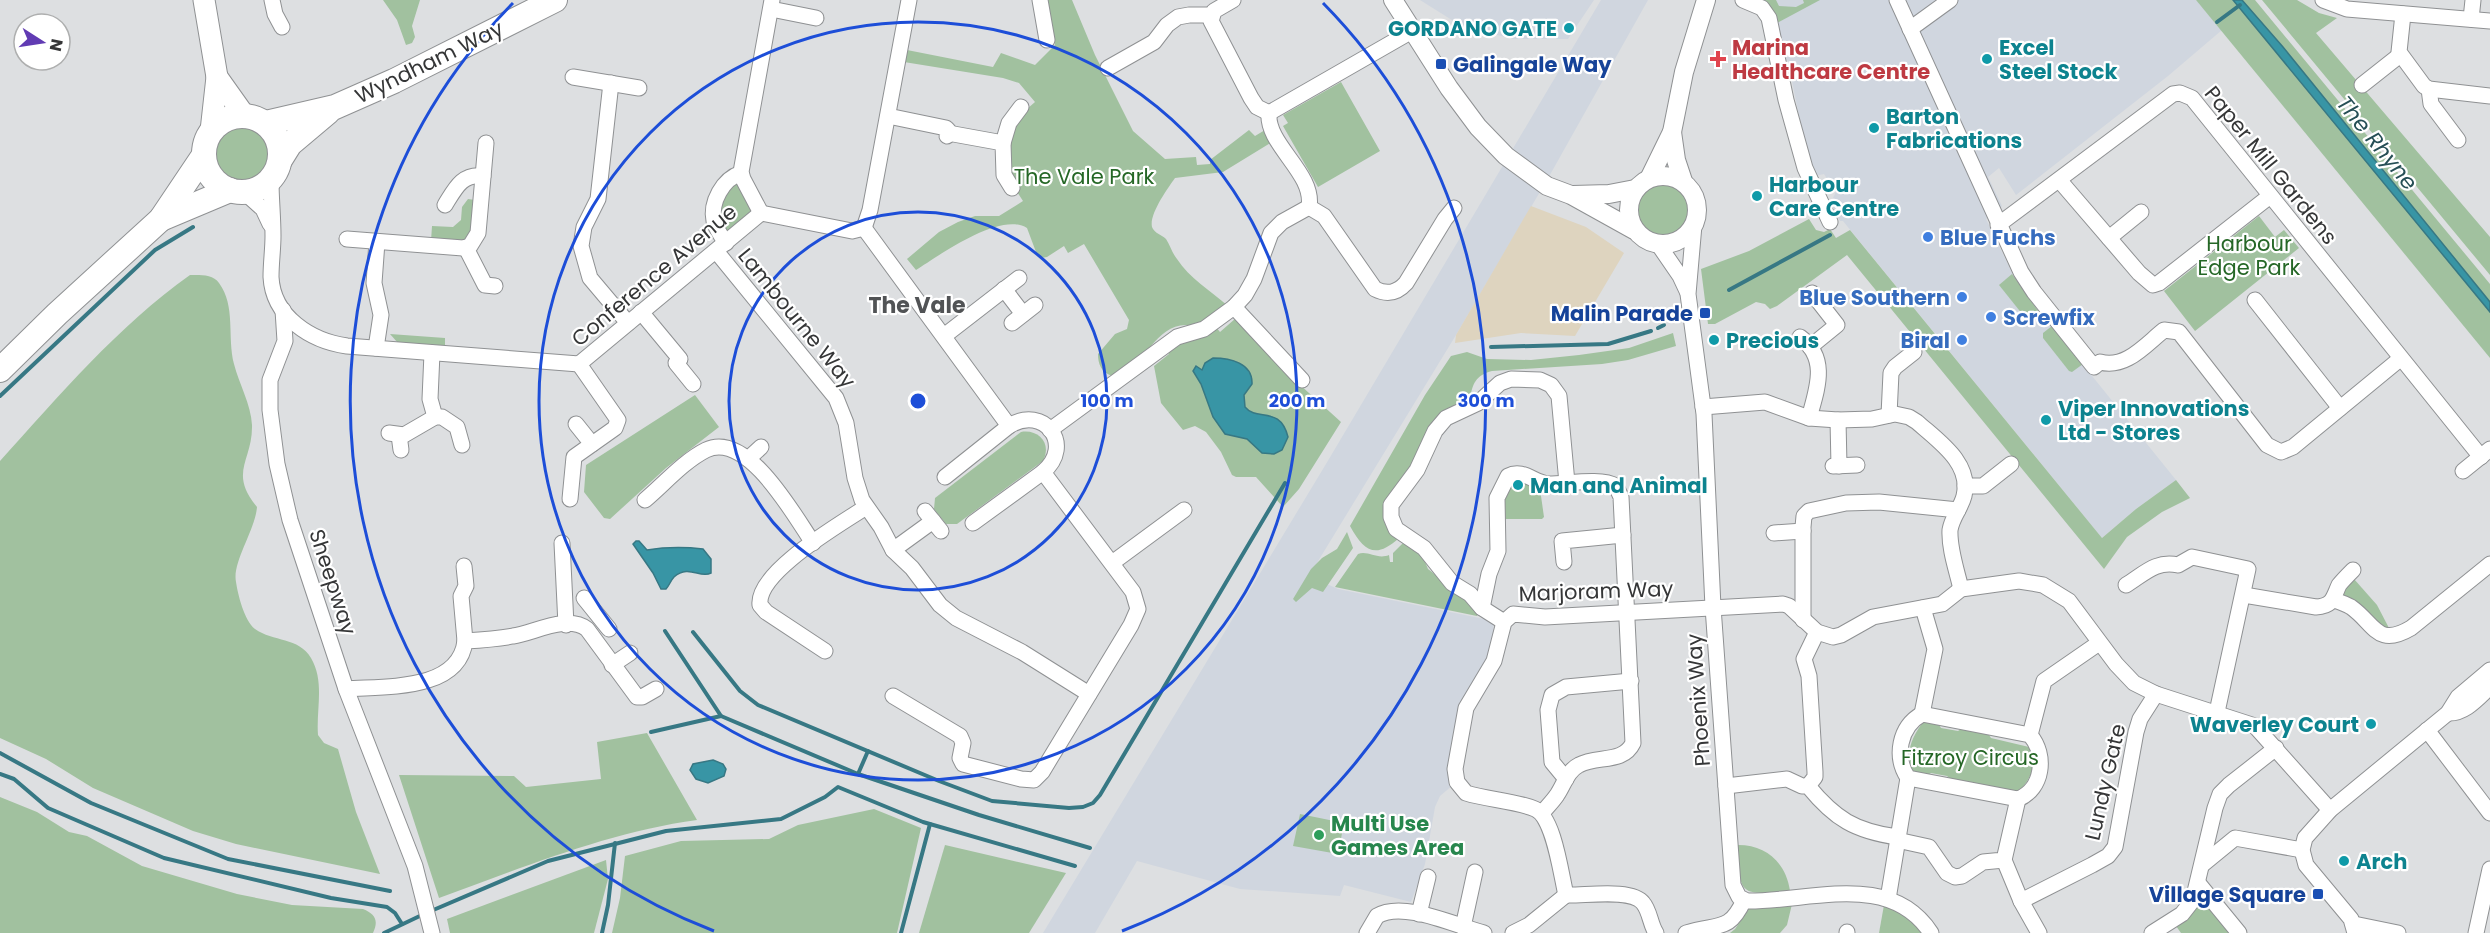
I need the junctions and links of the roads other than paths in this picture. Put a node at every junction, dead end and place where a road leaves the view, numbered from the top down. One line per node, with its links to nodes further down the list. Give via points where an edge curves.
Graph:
1 (204, 0): 26 (main road)
2 (272, 0): 20 (street)
3 (555, 0): 34 (main road, Wyndham Way)
4 (909, 0): 36 (street)
5 (1040, 0): 23 (street)
6 (1233, 0): 16 (street)
7 (1393, 0): 22 (street)
8 (1706, 0): 39 (street, via 1684,72)
9 (1743, 0): 61 (street, via 1762,8 1769,18 1805,168)
10 (1897, 0): 21 (street)
11 (1950, 0): 21 (street)
12 (2323, 0): 15 (street, via 2347,9)
13 (2473, 0): 18 (street)
14 (772, 4): 17 (street); 45 (street)
15 (2403, 14): 18 (street); 24 (street)
16 (1211, 15): 25 (street, via 1178,17 1154,42); 35 (street, via 1214,30 1251,98 1257,107)
17 (816, 18)
18 (2471, 19): 19 (street)
19 (2490, 21)
20 (282, 27)
21 (1910, 29): 63 (street)
22 (1412, 31): 35 (street); 53 (street, via 1478,127 1506,156 1547,186)
23 (1047, 40)
24 (2400, 56): 29 (street); 31 (street)
25 (1108, 68)
26 (217, 76): 37 (main road); 38 (main road)
27 (573, 77): 28 (street)
28 (611, 83): 30 (street); 83 (street, via 598,199 584,226 581,246 590,278)
29 (2362, 85)
30 (639, 88)
31 (2429, 88): 32 (street); 40 (street, via 2431,104)
32 (2490, 96)
33 (1021, 106): 42 (street, via 1009,123)
34 (335, 107): 37 (main road, Wyndham Way); 44 (main road, Wyndham Way, via 290,144)
35 (1269, 113): 56 (street, via 1273,131 1306,185)
36 (888, 116): 42 (street, via 946,128 947,135); 64 (street)
37 (255, 119): 38 (main road, via 226,119); 44 (main road, via 276,134)
38 (211, 131): 43 (main road)
39 (1672, 132): 47 (street); 49 (street)
40 (2458, 140)
41 (486, 143): 46 (street)
42 (1004, 143): 48 (street)
43 (204, 155): 52 (main road, via 212,177 221,186); 60 (main road)
44 (276, 170): 52 (main road, via 254,190); 66 (street, Sheepway)
45 (741, 173): 59 (street); 71 (street, Lambourne Way, via 728,181 715,200 714,222)
46 (483, 176): 55 (street, via 464,178); 72 (street, via 477,236)
47 (1650, 177): 49 (street, via 1672,176); 51 (street)
48 (1002, 178)
49 (1683, 181): 62 (street, via 1695,196)
50 (2060, 181): 54 (street, Paper Mill Gardens, via 2173,94 2180,93 2192,98); 63 (street, Paper Mill Gardens); 67 (street)
51 (1635, 189): 53 (street); 65 (street, via 1628,209)
52 (237, 191): 60 (main road); 66 (street, Sheepway, via 263,209)
53 (1571, 195): 65 (street)
54 (2270, 196): 67 (street, via 2156,285 2148,283); 88 (street, Paper Mill Gardens)
55 (445, 205)
56 (1309, 207): 57 (street, via 1324,216 1375,289 1387,293 1406,283); 79 (street, via 1271,233 1254,279)
57 (1454, 208)
58 (2141, 212): 67 (street)
59 (761, 213): 64 (street, Conference Avenue, via 852,231); 71 (street, Conference Avenue)
60 (161, 219): 90 (main road)
61 (1830, 222)
62 (1694, 225): 70 (street, via 1679,240); 77 (street, Phoenix Way)
63 (1998, 225): 94 (street, via 2028,283 2094,367 2100,362 2122,362 2164,330 2179,332 2266,445 2277,451 2293,447)
64 (864, 228): 84 (street)
65 (1634, 230): 70 (street)
66 (273, 236): 80 (street, Sheepway, via 271,278)
67 (2109, 238)
68 (347, 239): 69 (street)
69 (377, 242): 72 (street); 85 (street, via 374,283 381,315)
70 (1658, 244): 77 (street, Phoenix Way)
71 (721, 247): 81 (street, Conference Avenue); 117 (street, Lambourne Way, via 836,398 846,423 856,484)
72 (466, 248): 74 (street, via 485,285)
73 (1019, 278): 75 (street)
74 (495, 286)
75 (1004, 289): 82 (street); 84 (street)
76 (1812, 293): 97 (street, via 1837,325 1805,342 1820,371)
77 (1688, 294): 93 (street, Phoenix Way)
78 (2255, 300): 94 (street)
79 (1234, 307): 91 (street); 101 (street, via 1204,329 1177,337)
80 (283, 310): 85 (street, Conference Avenue, via 312,337 340,345); 159 (street, Sheepway, via 285,341 269,387 275,455 290,520)
81 (641, 312): 83 (street, Conference Avenue); 92 (street, via 680,359 676,363)
82 (1024, 314)
83 (628, 322): 89 (street, Conference Avenue)
84 (944, 336): 100 (street)
85 (376, 348): 87 (street, Conference Avenue)
86 (1914, 352): 95 (street, via 1891,373)
87 (432, 353): 89 (street, Conference Avenue); 96 (street, via 430,399)
88 (2400, 359): 94 (street); 106 (street, Paper Mill Gardens)
89 (579, 364): 104 (street, via 618,418 615,428)
90 (0, 370)
91 (1302, 380)
92 (693, 384)
93 (1704, 407): 97 (street, via 1765,402); 140 (street, Phoenix Way)
94 (2340, 408)
95 (1889, 415): 98 (street); 114 (street, via 1906,416 1917,422 1958,461)
96 (435, 417): 102 (street); 103 (street, via 446,418 457,427)
97 (1809, 418): 98 (street)
98 (1838, 420): 108 (street, via 1836,466)
99 (576, 424): 104 (street)
100 (1009, 426): 101 (street, via 1035,420); 112 (street)
101 (1050, 430): 111 (street, via 1056,438 1057,450 1054,461)
102 (396, 439)
103 (462, 444)
104 (592, 444): 115 (street, via 573,460)
105 (761, 447): 107 (street)
106 (2485, 453): 110 (street, Paper Mill Gardens)
107 (748, 459): 116 (street, via 738,451 708,449); 128 (street, via 778,492)
108 (1857, 465)
109 (2011, 465): 114 (street, via 1983,486)
110 (2463, 471)
111 (1043, 472): 122 (street); 131 (street)
112 (945, 477)
113 (1567, 483): 126 (street, via 1605,482 1616,486 1622,497); 141 (street, via 1543,483 1518,473 1508,476 1497,498 1498,551); 141 (street, via 1559,396 1548,383 1528,379 1504,381 1478,403 1457,411 1437,426 1417,470 1391,505 1392,520 1404,536 1430,554 1448,579)
114 (1965, 486): 119 (street)
115 (570, 499)
116 (645, 500)
117 (866, 507): 128 (street); 129 (street, Lambourne Way)
118 (1184, 510): 123 (street)
119 (1958, 510): 124 (street, via 1879,502 1846,504 1809,511 1804,516); 136 (street, via 1950,535)
120 (1155, 511): 123 (street)
121 (933, 521): 129 (street)
122 (973, 523)
123 (1165, 524): 131 (street)
124 (1803, 531): 125 (street); 145 (street)
125 (1774, 534)
126 (1623, 535): 130 (street, via 1562,541); 144 (street)
127 (562, 543): 147 (street)
128 (813, 543): 153 (street, via 773,576 760,602 766,612)
129 (893, 550): 161 (street, Lambourne Way, via 950,614)
130 (1564, 562)
131 (1112, 563): 161 (street, via 1135,596 1137,612)
132 (2490, 564): 139 (street, via 2397,636 2377,632 2350,606)
133 (464, 566): 151 (street, via 472,586 461,596)
134 (2353, 570): 139 (street, via 2339,586)
135 (2126, 585): 137 (street, via 2157,565 2167,562 2178,566 2192,557 2247,568)
136 (1961, 589): 142 (street, via 1942,604); 152 (street, via 2019,581 2043,585 2069,601)
137 (2244, 595): 139 (street, via 2316,607); 164 (street)
138 (584, 598): 143 (street)
139 (2334, 600)
140 (1713, 607): 144 (street, Marjoram Way); 145 (street, Marjoram Way, via 1783,604); 172 (street, Phoenix Way)
141 (1482, 608): 146 (street)
142 (1923, 608): 150 (street, via 1873,617 1836,637); 166 (street, via 1935,648)
143 (596, 613): 148 (street); 149 (street)
144 (1627, 613): 146 (street, Marjoram Way, via 1545,617 1513,614); 157 (street)
145 (1803, 620): 150 (street, Marjoram Way)
146 (1504, 622): 177 (street, Marjoram Way, via 1494,661 1466,708 1455,779 1466,793)
147 (566, 625): 148 (street); 151 (street)
148 (586, 628): 155 (street)
149 (609, 629)
150 (1817, 632): 173 (street, via 1804,659 1809,676 1815,771)
151 (465, 641): 159 (street, via 453,665 429,681)
152 (2099, 643): 162 (street, via 2128,679); 168 (street, via 2044,681)
153 (825, 651)
154 (630, 653): 155 (street)
155 (612, 665): 160 (street, via 637,697)
156 (2490, 670): 165 (street, via 2458,697)
157 (1631, 681): 171 (street, via 1631,748 1622,755 1578,765); 171 (street, via 1566,687 1550,698 1552,762)
158 (2490, 687): 165 (street, via 2465,708)
159 (346, 689): 193 (street, Sheepway, via 415,866)
160 (656, 689)
161 (1089, 694): 163 (street, via 1039,776 1032,780 968,766 960,760 960,736)
162 (2156, 694): 164 (street); 189 (street, Lundy Gate, via 2136,732 2112,852)
163 (893, 696)
164 (2217, 712): 169 (street, via 2255,726)
165 (2448, 713): 167 (street)
166 (1922, 714): 168 (street); 170 (street, via 1909,725 1900,745 1901,763)
167 (2427, 730): 175 (street); 176 (street)
168 (2030, 735): 174 (street, via 2039,749 2040,772 2032,788)
169 (2276, 748): 176 (street); 181 (street, via 2220,794)
170 (1908, 778): 174 (street); 178 (street)
171 (1566, 779): 177 (street)
172 (1726, 786): 173 (street, via 1787,779); 188 (street, Phoenix Way, via 1733,885)
173 (1808, 786): 178 (street, via 1844,822 1865,832)
174 (2018, 799): 180 (street)
175 (2487, 803)
176 (2330, 810): 179 (street, via 2309,831)
177 (1542, 813): 186 (street)
178 (1897, 838): 180 (street, via 1930,848 1947,873 1955,877 1983,862); 187 (street)
179 (2302, 850): 181 (street, via 2240,837); 192 (street, via 2306,865)
180 (2004, 860): 189 (street)
181 (2202, 865): 185 (street)
182 (2490, 869): 204 (street)
183 (1475, 872): 191 (street)
184 (1428, 877): 190 (street)
185 (2198, 883): 201 (street, via 2187,908); 202 (street)
186 (1566, 895): 196 (street); 197 (street, via 1638,897)
187 (1888, 898): 188 (street, via 1849,894); 199 (street, via 1918,917)
188 (1744, 900): 198 (street, via 1736,919 1724,930)
189 (2021, 901): 200 (street)
190 (1419, 914): 191 (street); 194 (street, via 1386,911 1372,921)
191 (1463, 927): 195 (street)
192 (2354, 929): 203 (street)
193 (432, 933)
194 (1367, 933)
195 (1484, 933)
196 (1513, 933)
197 (1656, 933)
198 (1686, 933)
199 (1931, 933)
200 (2039, 933)
201 (2152, 933)
202 (2239, 933)
203 (2398, 933)
204 (2476, 933)

